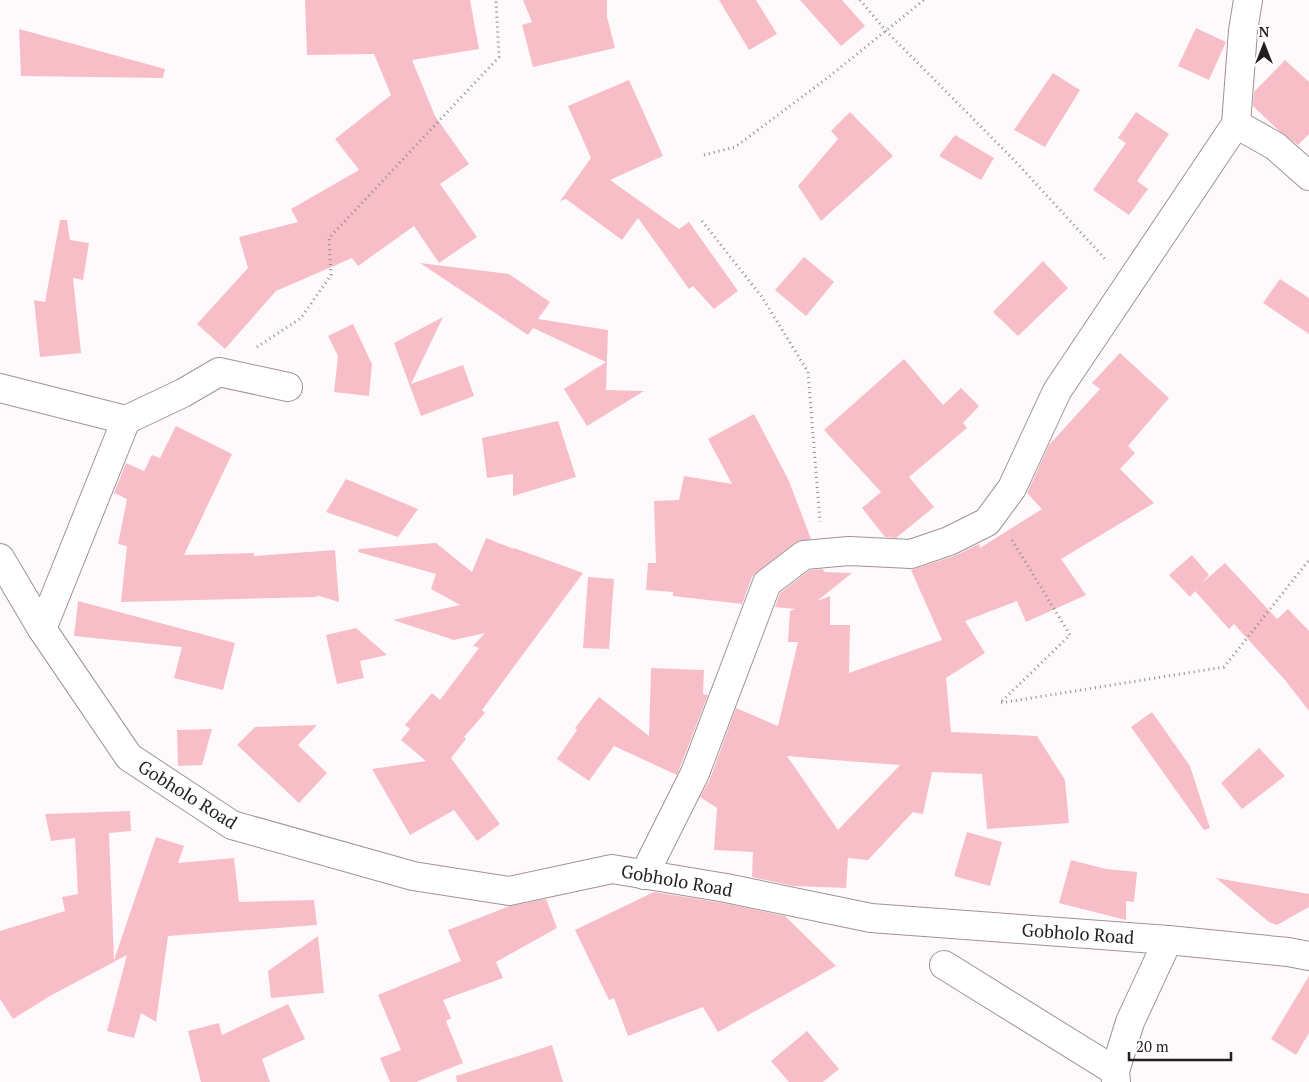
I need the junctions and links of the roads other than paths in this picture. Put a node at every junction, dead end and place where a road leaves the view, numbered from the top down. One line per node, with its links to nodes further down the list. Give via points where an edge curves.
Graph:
1 (1248, 0): 2 (street)
2 (1236, 124): 3 (street, via 1275,146); 9 (street, via 1057,391 1012,488 987,522 949,541 911,554 849,551 804,555 767,583 695,773)
3 (1309, 176)
4 (288, 387): 6 (street, via 219,372)
5 (0, 388): 6 (street)
6 (126, 420): 8 (street)
7 (0, 558): 8 (street, Gobholo Road)
8 (42, 629): 9 (street, Gobholo Road, via 129,757 232,825 413,876 509,891 612,869)
9 (644, 874): 10 (street, Gobholo Road, via 871,918)
10 (1168, 940): 11 (street, Gobholo Road); 13 (street, via 1130,1022)
11 (1309, 956)
12 (944, 964): 13 (street)
13 (1115, 1077)

